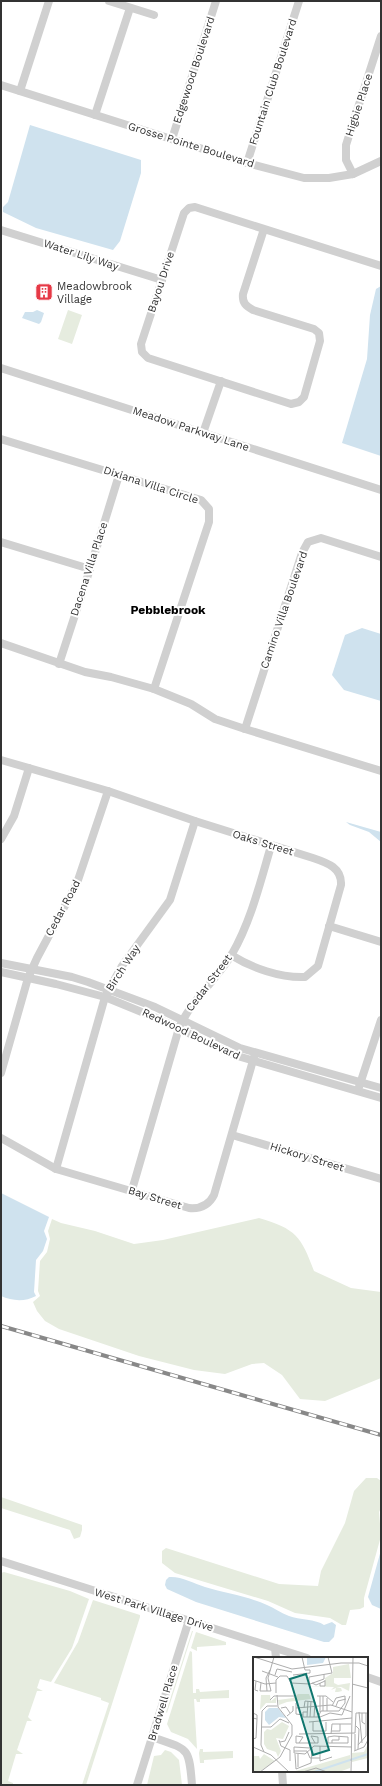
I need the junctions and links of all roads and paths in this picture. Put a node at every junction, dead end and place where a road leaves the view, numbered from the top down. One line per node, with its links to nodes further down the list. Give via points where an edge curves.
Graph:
1 (49, 1): 9 (street)
2 (109, 1): 5 (street)
3 (216, 1): 11 (street, Edgewood Boulevard)
4 (299, 1): 13 (street, Fountain Club Boulevard)
5 (130, 8): 6 (street); 10 (street)
6 (154, 15)
7 (381, 36): 14 (street, Higbie Place, via 346,145 346,160)
8 (1, 85): 9 (street, Grosse Pointe Boulevard)
9 (20, 91): 10 (street, Grosse Pointe Boulevard)
10 (95, 115): 11 (street, Grosse Pointe Boulevard)
11 (172, 139): 13 (street, Grosse Pointe Boulevard)
12 (381, 161): 14 (street, Grosse Pointe Boulevard)
13 (247, 163): 14 (street, Grosse Pointe Boulevard, via 304,178 329,178)
14 (353, 174)
15 (264, 229): 17 (street, Bayou Drive); 18 (street, Bayou Drive, via 195,207 189,208 184,213); 20 (street, Bayou Drive, via 243,294 244,303 254,310 314,329 319,333 320,341 304,396 299,402 292,404)
16 (1, 230): 18 (street, Water Lily Way)
17 (381, 266)
18 (162, 280): 20 (street, Bayou Drive, via 141,344 142,352 148,358)
19 (1, 368): 21 (street, Meadow Parkway Lane)
20 (221, 381): 21 (street)
21 (203, 433): 24 (street, Meadow Parkway Lane)
22 (1, 439): 23 (street, Dixiana Villa Circle)
23 (119, 475): 27 (street, Dacena Villa Place); 30 (street, Dixiana Villa Circle, via 201,500 209,509 209,522)
24 (381, 490)
25 (1, 542): 27 (street)
26 (381, 557): 31 (street, Camino Villa Boulevard, via 321,538 308,542 302,553)
27 (90, 569): 29 (street, Dacena Villa Place)
28 (1, 643): 29 (street)
29 (59, 664): 30 (street)
30 (154, 689): 31 (street, via 191,704 215,719)
31 (245, 729): 34 (street)
32 (1, 760): 33 (street, Oaks Street)
33 (29, 768): 35 (street, Oaks Street); 37 (street, via 14,816)
34 (381, 770)
35 (108, 791): 36 (street, Oaks Street); 43 (street, Cedar Road, via 77,883)
36 (195, 821): 38 (street, Oaks Street); 46 (street, Birch Way, via 170,900 122,966)
37 (1, 839)
38 (271, 846): 39 (street, Oaks Street, via 327,863 337,870 341,885); 41 (street, Cedar Street, via 248,923)
39 (329, 926): 40 (street); 41 (street, Oaks Street, via 318,966 305,977 292,978 244,963)
40 (381, 942)
41 (231, 955): 47 (street, Cedar Street)
42 (1, 963): 43 (street, Redwood Boulevard)
43 (32, 969): 45 (street, Cedar Road); 46 (street, Redwood Boulevard, via 72,977)
44 (1, 972): 45 (street, Redwood Boulevard)
45 (28, 978): 46 (street, Redwood Boulevard); 52 (street)
46 (106, 993): 47 (street, Redwood Boulevard, via 141,1001); 49 (street, Redwood Boulevard); 59 (street, Birch Way)
47 (182, 1020): 49 (street, Cedar Street); 50 (street, Redwood Boulevard, via 230,1044)
48 (381, 1020): 53 (street)
49 (179, 1028): 51 (street, Redwood Boulevard, via 211,1045); 61 (street, Cedar Street)
50 (255, 1053): 51 (street, Bay Street); 53 (street, Redwood Boulevard)
51 (253, 1062): 55 (street, Redwood Boulevard); 57 (street, Bay Street)
52 (1, 1073)
53 (361, 1082): 54 (street, Redwood Boulevard); 55 (street)
54 (381, 1088)
55 (358, 1091): 56 (street, Redwood Boulevard)
56 (381, 1098)
57 (232, 1135): 60 (street, Hickory Street); 61 (street, Bay Street, via 214,1195 205,1205 189,1208)
58 (1, 1138): 59 (street, Bay Street)
59 (56, 1169): 61 (street, Bay Street)
60 (381, 1179)
61 (132, 1190)
62 (1, 1561): 63 (street, West Park Village Drive)
63 (189, 1620): 64 (street, West Park Village Drive); 69 (street, Bradwell Place)
64 (275, 1648): 65 (street); 66 (street, West Park Village Drive)
65 (276, 1657)
66 (304, 1657)
67 (368, 1677): 68 (street)
68 (381, 1682)
69 (152, 1737): 71 (street, Bradwell Place); 72 (street, via 184,1749 190,1759)
70 (282, 1772): 73 (street)
71 (137, 1785)
72 (192, 1785)
73 (283, 1785)

